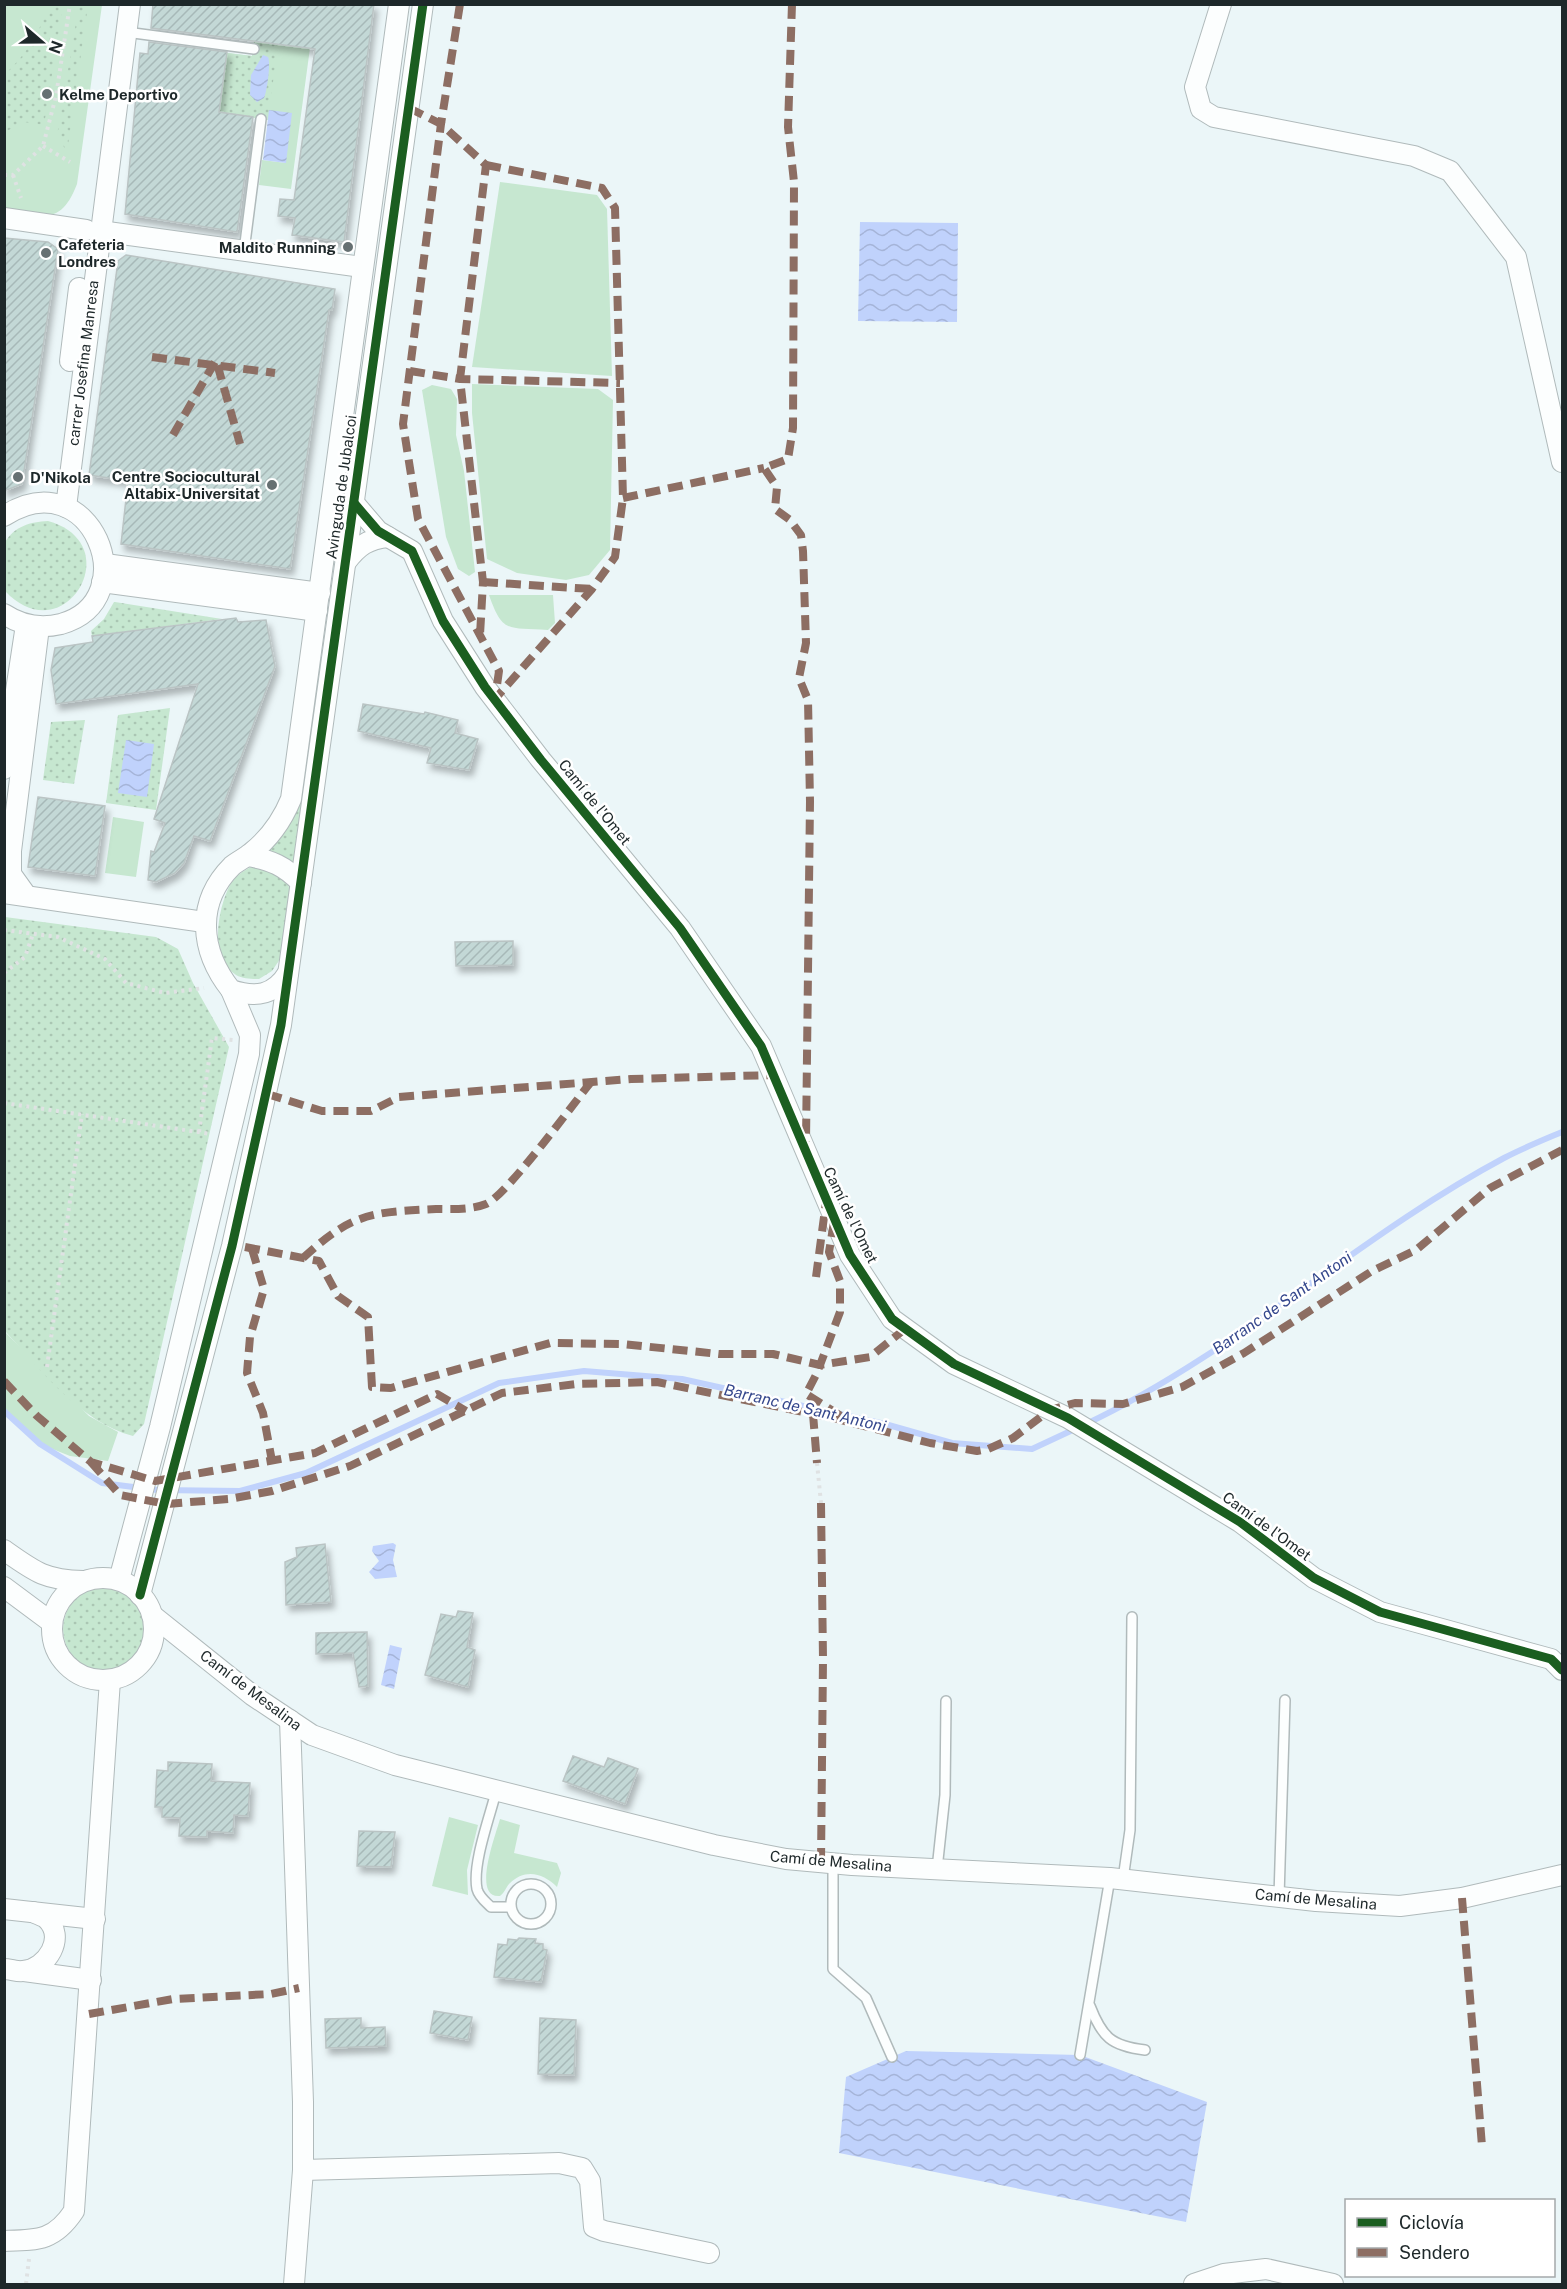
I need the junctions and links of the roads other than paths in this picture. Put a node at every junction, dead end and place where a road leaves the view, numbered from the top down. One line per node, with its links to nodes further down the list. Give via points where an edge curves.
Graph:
1 (117, 4): 10 (street, carrer Josefina Manresa)
2 (130, 4): 6 (street, carrer Josefina Manresa)
3 (399, 4): 12 (street, Avinguda de Jubalcoi)
4 (423, 4): 14 (street, Avinguda de Jubalcoi)
5 (1221, 4): 13 (street, via 1195,87 1201,109 1214,117 1414,156 1450,171 1480,208 1516,257)
6 (126, 32): 7 (lane); 10 (street, carrer Josefina Manresa)
7 (254, 49)
8 (261, 119): 11 (lane)
9 (4, 218): 10 (street)
10 (93, 230): 11 (street); 15 (street, carrer Josefina Manresa)
11 (244, 251): 12 (street)
12 (362, 267): 20 (street, Avinguda de Jubalcoi)
13 (1563, 462)
14 (354, 502): 17 (street, Camí de l'Omet); 18 (street, Avinguda de Jubalcoi)
15 (59, 505): 16 (street, via 34,503); 19 (street, via 87,521 96,534)
16 (4, 516)
17 (388, 537): 18 (street, via 373,538 357,547); 39 (street, Camí de l'Omet, via 412,551 443,621 485,687 680,928 761,1046 850,1255 892,1319 954,1364 1068,1418 1240,1522 1314,1578 1380,1612 1551,1659)
18 (346, 562): 25 (street, Avinguda de Jubalcoi)
19 (103, 573): 20 (street); 22 (street, via 89,605 78,615 66,622)
20 (318, 602): 24 (street, Avinguda de Jubalcoi, via 291,799 268,840)
21 (4, 614): 22 (street)
22 (32, 626): 23 (street); 27 (street, via 10,850 11,874)
23 (4, 769)
24 (248, 856): 25 (street, via 271,860 289,869); 28 (street, Avinguda de Jubalcoi, via 225,874 212,895)
25 (301, 883): 29 (street, Avinguda de Jubalcoi)
26 (4, 893): 27 (street)
27 (26, 895): 28 (street)
28 (204, 922): 30 (street, via 208,945)
29 (288, 973): 30 (street, via 271,992 251,996); 35 (street, Avinguda de Jubalcoi, via 267,1094)
30 (231, 990): 32 (street, via 250,1035 249,1054 160,1427)
31 (4, 1550): 33 (street, via 55,1580)
32 (118, 1580): 33 (street); 35 (street)
33 (83, 1581): 38 (street, via 57,1605)
34 (4, 1587): 38 (street)
35 (140, 1595): 36 (street)
36 (152, 1614): 40 (street, via 152,1646 144,1661 132,1672); 43 (street, Camí de Mesalina, via 252,1695)
37 (1132, 1617): 48 (lane, via 1130,1830)
38 (51, 1622): 40 (street, via 55,1648 70,1670 86,1679)
39 (1563, 1670)
40 (110, 1680): 53 (street)
41 (1285, 1700): 49 (lane)
42 (946, 1701): 46 (lane, via 945,1795)
43 (290, 1720): 44 (street, Camí de Mesalina, via 312,1735 394,1765); 60 (street)
44 (496, 1792): 45 (street, Camí de Mesalina, via 714,1845); 50 (lane, via 480,1856 477,1888 491,1907)
45 (833, 1864): 46 (street, Camí de Mesalina); 59 (lane, via 833,1969 866,1998)
46 (937, 1869): 48 (street, Camí de Mesalina)
47 (1563, 1875): 49 (street, Camí de Mesalina, via 1462,1898 1400,1906)
48 (1117, 1878): 49 (street, Camí de Mesalina); 56 (lane)
49 (1279, 1897)
50 (510, 1907): 50 (lane, via 523,1923 537,1923 548,1914 551,1900 540,1885 527,1883 516,1889)
51 (4, 1909): 52 (street)
52 (33, 1912): 53 (street); 54 (street, via 46,1918 54,1930 54,1945 49,1957 38,1966)
53 (96, 1919): 55 (street)
54 (14, 1970): 55 (street)
55 (91, 1980): 61 (street, via 74,2211 65,2225 49,2237)
56 (1089, 2003): 57 (lane, via 1098,2026 1110,2040 1127,2048); 58 (lane)
57 (1145, 2050)
58 (1080, 2055)
59 (892, 2057)
60 (303, 2170): 62 (street, via 559,2163 582,2168 590,2181 594,2227); 63 (street)
61 (4, 2241)
62 (709, 2253)
63 (294, 2284)
64 (1194, 2284): 65 (street, via 1224,2274 1266,2269)
65 (1333, 2284)

